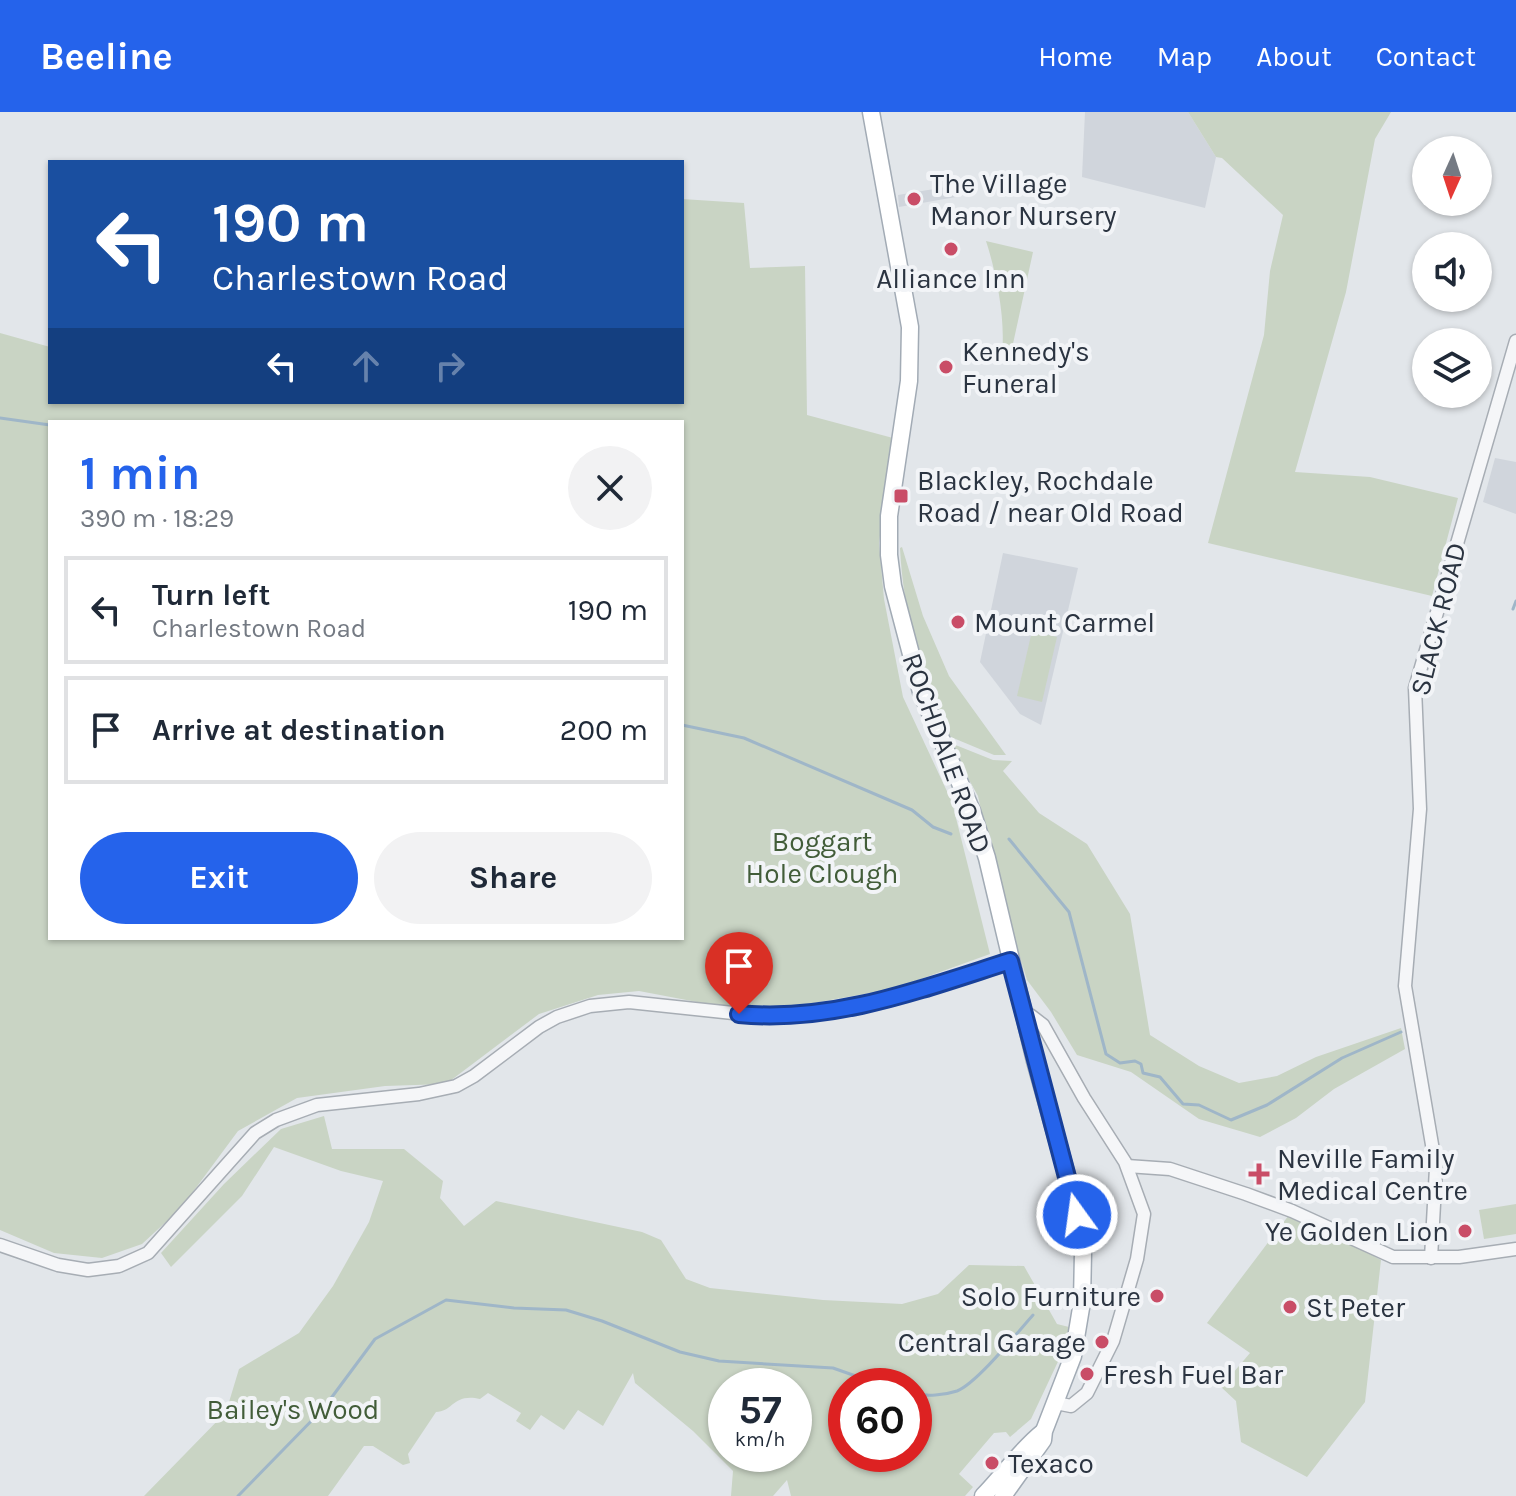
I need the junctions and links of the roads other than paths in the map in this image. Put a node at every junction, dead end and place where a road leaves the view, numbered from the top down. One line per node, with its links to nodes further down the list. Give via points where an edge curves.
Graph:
1 (871, 112): 3 (main road, ROCHDALE ROAD, via 910,327 909,381 889,516 893,586 921,692 987,858)
2 (1516, 341): 8 (street, SLACK ROAD, via 1415,688 1420,809 1405,986 1436,1168)
3 (1010, 961): 4 (main road, ROCHDALE ROAD); 6 (street, via 893,999 817,1012 761,1016 629,1002 582,1008 539,1027 456,1086 317,1105 276,1120 255,1133 148,1253 119,1266 88,1270 58,1265)
4 (1023, 1016): 5 (street, via 1043,1025); 9 (main road, ROCHDALE ROAD, via 1083,1252 1080,1321)
5 (1127, 1166): 8 (street, via 1170,1169 1246,1194 1393,1257); 9 (street, via 1144,1214 1113,1341 1078,1403)
6 (0, 1245)
7 (1516, 1249): 8 (street)
8 (1431, 1258)
9 (1056, 1403): 10 (main road, ROCHDALE ROAD)
10 (1044, 1431): 11 (main road, ROCHDALE ROAD); 12 (main road, ROCHDALE ROAD, via 1037,1452)
11 (983, 1496)
12 (1003, 1496)

